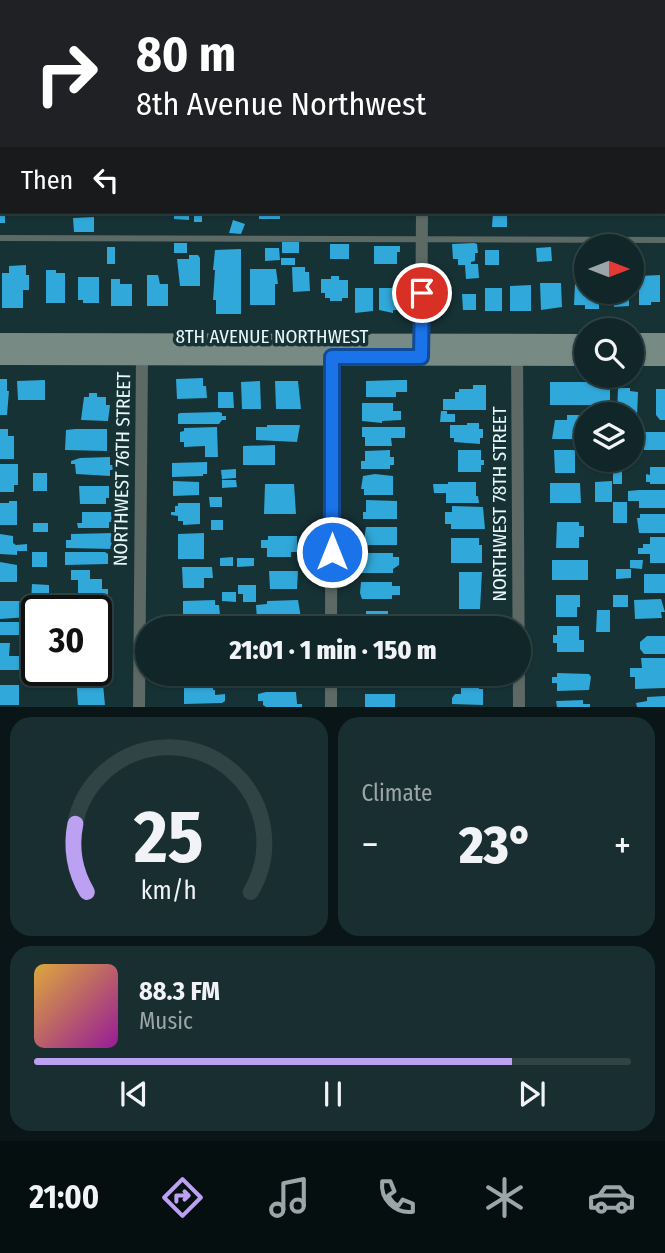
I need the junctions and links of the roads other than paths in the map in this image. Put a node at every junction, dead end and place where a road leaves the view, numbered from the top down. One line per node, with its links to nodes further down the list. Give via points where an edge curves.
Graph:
1 (422, 214): 3 (street)
2 (0, 238): 3 (lane)
3 (422, 239): 4 (lane); 9 (street)
4 (665, 240)
5 (0, 342): 9 (main road, 8TH AVENUE NORTHWEST)
6 (644, 342): 7 (main road)
7 (665, 342)
8 (574, 343): 10 (main road, 8TH AVENUE NORTHWEST)
9 (421, 350): 10 (main road, 8TH AVENUE NORTHWEST); 14 (main road, 8TH AVENUE NORTHWEST)
10 (517, 350): 12 (main road, 8TH AVENUE NORTHWEST); 21 (street, NORTHWEST 78TH STREET)
11 (0, 356): 13 (main road, 8TH AVENUE NORTHWEST)
12 (574, 356)
13 (142, 357): 14 (main road, 8TH AVENUE NORTHWEST); 19 (street, NORTHWEST 76TH STREET)
14 (332, 357): 17 (street)
15 (644, 357): 16 (main road)
16 (665, 357)
17 (331, 616)
18 (331, 686): 20 (street)
19 (139, 707)
20 (331, 707)
21 (519, 707)

